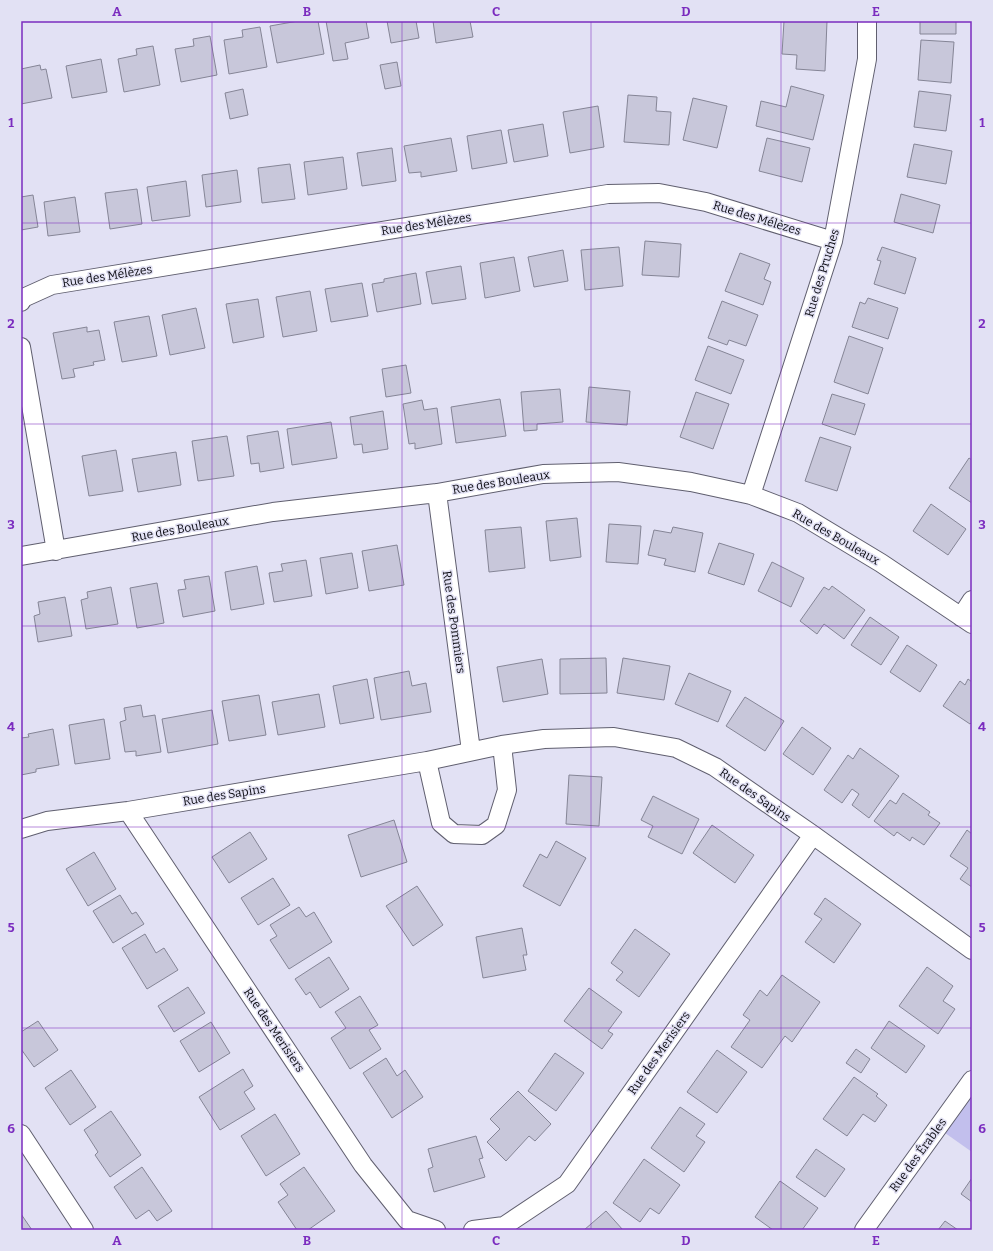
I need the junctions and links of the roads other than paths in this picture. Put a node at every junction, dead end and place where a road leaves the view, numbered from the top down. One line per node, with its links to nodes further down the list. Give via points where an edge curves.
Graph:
1 (867, 21): 2 (street, Rue des Pruches, via 867,59)
2 (833, 241): 3 (street, Rue des Mélèzes, via 706,202 659,193 608,194 52,285); 6 (street, Rue des Pruches)
3 (21, 302)
4 (21, 347): 7 (street)
5 (437, 493): 6 (street, Rue des Bouleaux, via 544,474 618,472 691,482); 7 (street, Rue des Bouleaux, via 273,512); 12 (street, Rue des Pommiers)
6 (751, 495): 10 (street, Rue des Bouleaux, via 798,513 881,563)
7 (56, 551): 8 (street, Rue des Bouleaux)
8 (21, 556)
9 (972, 600): 10 (street)
10 (967, 620)
11 (502, 745): 12 (street, Rue des Sapins); 13 (street, via 508,790 496,825 482,835 454,834 440,823); 16 (street, Rue des Sapins, via 544,739 614,737 676,748 715,767)
12 (471, 751): 13 (street, Rue des Sapins)
13 (427, 761): 14 (street, Rue des Sapins)
14 (128, 811): 15 (street, Rue des Sapins, via 47,821); 21 (street, Rue des Merisiers, via 363,1165 407,1220)
15 (21, 829)
16 (813, 835): 17 (street, Rue des Sapins); 22 (street, Rue des Merisiers, via 567,1184 504,1226)
17 (972, 950)
18 (972, 1080): 23 (street, Rue des Érables)
19 (21, 1134): 20 (street)
20 (84, 1230)
21 (436, 1230)
22 (473, 1230)
23 (864, 1230)

